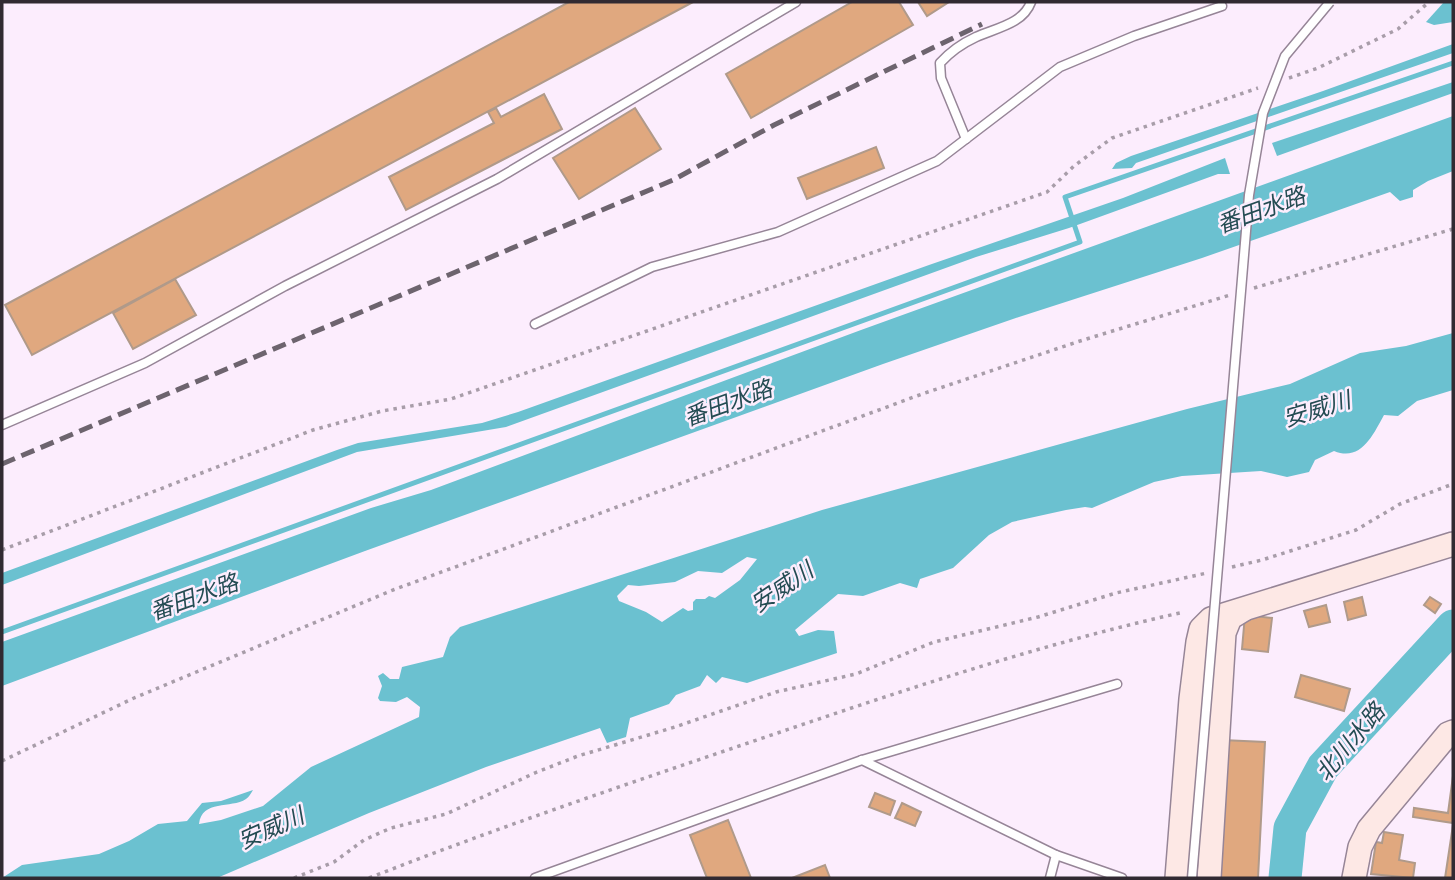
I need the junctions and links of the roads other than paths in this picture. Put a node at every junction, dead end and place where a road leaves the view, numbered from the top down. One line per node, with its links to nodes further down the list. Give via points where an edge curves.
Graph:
1 (796, 2): 7 (lane, via 498,179 285,286 145,363)
2 (1031, 2): 5 (lane, via 1014,22 973,38 940,63 940,78)
3 (1330, 2): 18 (lane, bridge, via 1285,56 1263,113 1250,195)
4 (1222, 6): 5 (lane, via 1059,66)
5 (965, 139): 6 (lane, via 937,160 778,232 652,267)
6 (535, 324)
7 (2, 425)
8 (1453, 544): 9 (street)
9 (1243, 610): 17 (street, via 1211,619 1201,629); 19 (street, via 1230,618 1224,633)
10 (1117, 684): 12 (lane)
11 (1453, 733): 20 (street, via 1369,829)
12 (862, 760): 13 (lane); 14 (lane)
13 (1056, 855): 15 (lane); 16 (lane)
14 (535, 878)
15 (1050, 878)
16 (1122, 878)
17 (1177, 878)
18 (1192, 878)
19 (1209, 878)
20 (1354, 878)

